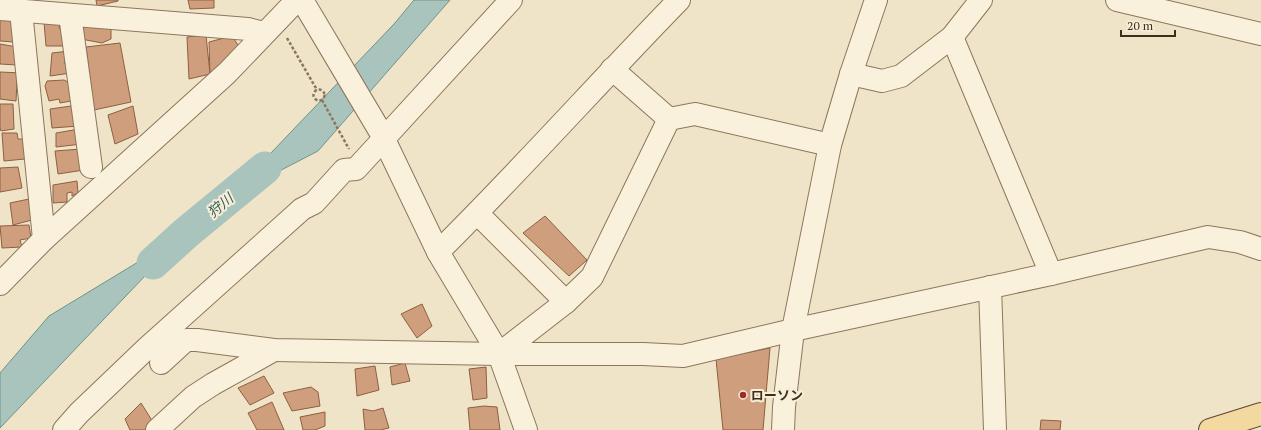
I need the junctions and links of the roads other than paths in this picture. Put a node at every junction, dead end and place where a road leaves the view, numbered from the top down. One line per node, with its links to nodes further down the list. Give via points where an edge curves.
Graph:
1 (510, 0): 16 (street)
2 (679, 0): 13 (street)
3 (876, 0): 14 (street)
4 (981, 0): 12 (street)
5 (1117, 0): 11 (street)
6 (301, 2): 10 (street); 16 (street)
7 (0, 9): 8 (street)
8 (21, 11): 9 (street); 20 (street)
9 (70, 15): 10 (street, via 248,29); 18 (street)
10 (271, 27): 20 (street, via 227,73)
11 (1261, 34)
12 (952, 37): 14 (street, via 901,76 882,81); 23 (street)
13 (612, 69): 15 (street); 19 (street)
14 (851, 74): 17 (street)
15 (669, 119): 17 (street, via 695,114); 26 (street, via 592,277)
16 (382, 136): 22 (street); 32 (street, via 356,169 344,170 314,203 302,209 147,348)
17 (830, 145): 27 (street)
18 (91, 167)
19 (477, 213): 22 (street); 26 (street)
20 (44, 239): 24 (street)
21 (1261, 249): 23 (street, via 1240,242 1208,237)
22 (438, 252): 29 (street)
23 (1051, 274): 25 (street)
24 (0, 284)
25 (990, 287): 27 (street); 36 (street)
26 (566, 302): 29 (street)
27 (794, 330): 29 (street, via 683,356); 35 (street, via 784,407)
28 (274, 350): 29 (street); 30 (street, via 186,340); 33 (street, via 193,397)
29 (499, 354): 34 (street)
30 (161, 363)
31 (1261, 414): 37 (main road)
32 (64, 430)
33 (157, 430)
34 (526, 430)
35 (784, 430)
36 (995, 430)
37 (1210, 430)

